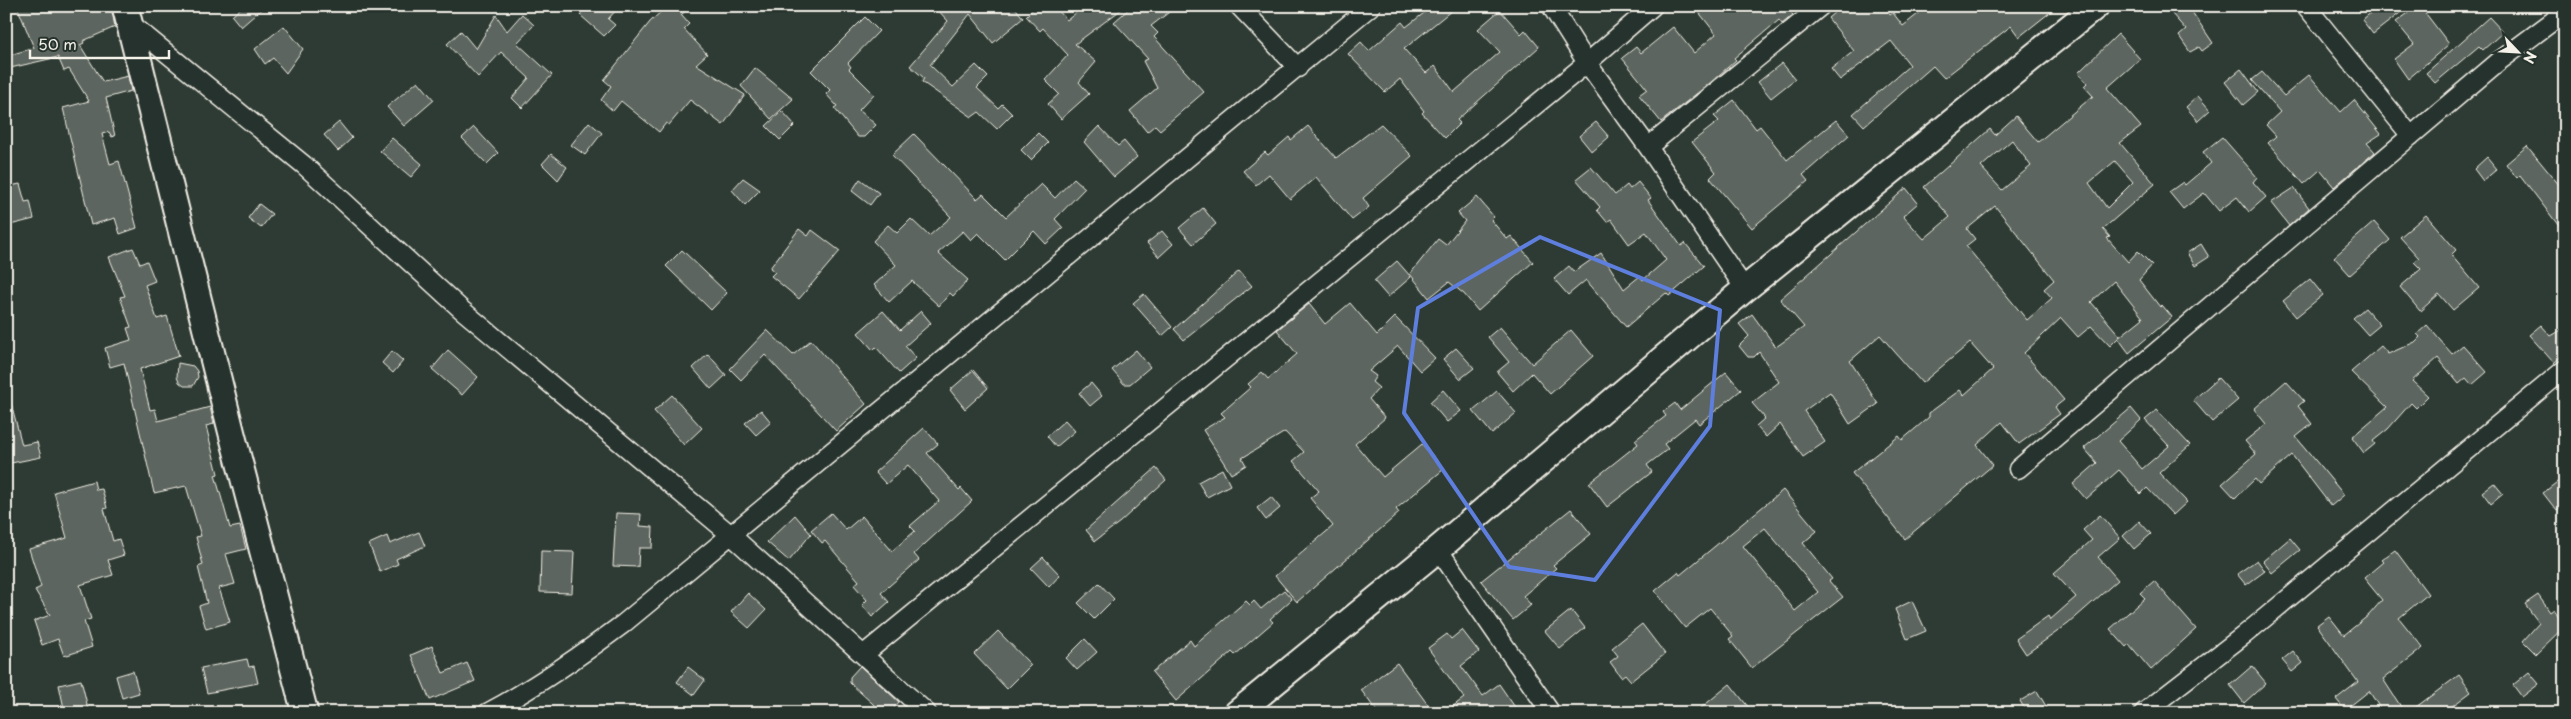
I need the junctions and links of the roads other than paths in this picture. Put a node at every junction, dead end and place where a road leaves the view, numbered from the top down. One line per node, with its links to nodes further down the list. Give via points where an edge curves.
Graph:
1 (1239, 6): 11 (street)
2 (1370, 6): 11 (street)
3 (1551, 6): 10 (street)
4 (1653, 6): 10 (street)
5 (1821, 6): 13 (street)
6 (2096, 6): 14 (main road)
7 (2306, 6): 12 (street)
8 (2565, 12): 12 (street, via 2498,62)
9 (128, 15): 17 (street, via 304,165 462,310); 20 (main road)
10 (1587, 63): 13 (street); 19 (street)
11 (1298, 68): 17 (street)
12 (2411, 136): 16 (street)
13 (1648, 147): 14 (street)
14 (1745, 288): 18 (main road)
15 (2565, 369): 25 (street, via 2244,635)
16 (2018, 469)
17 (731, 535): 19 (street); 21 (street, via 574,662)
18 (1438, 549): 23 (main road); 24 (street)
19 (863, 655): 22 (street)
20 (305, 713)
21 (487, 713)
22 (927, 713)
23 (1237, 713)
24 (1551, 713)
25 (2143, 713)

